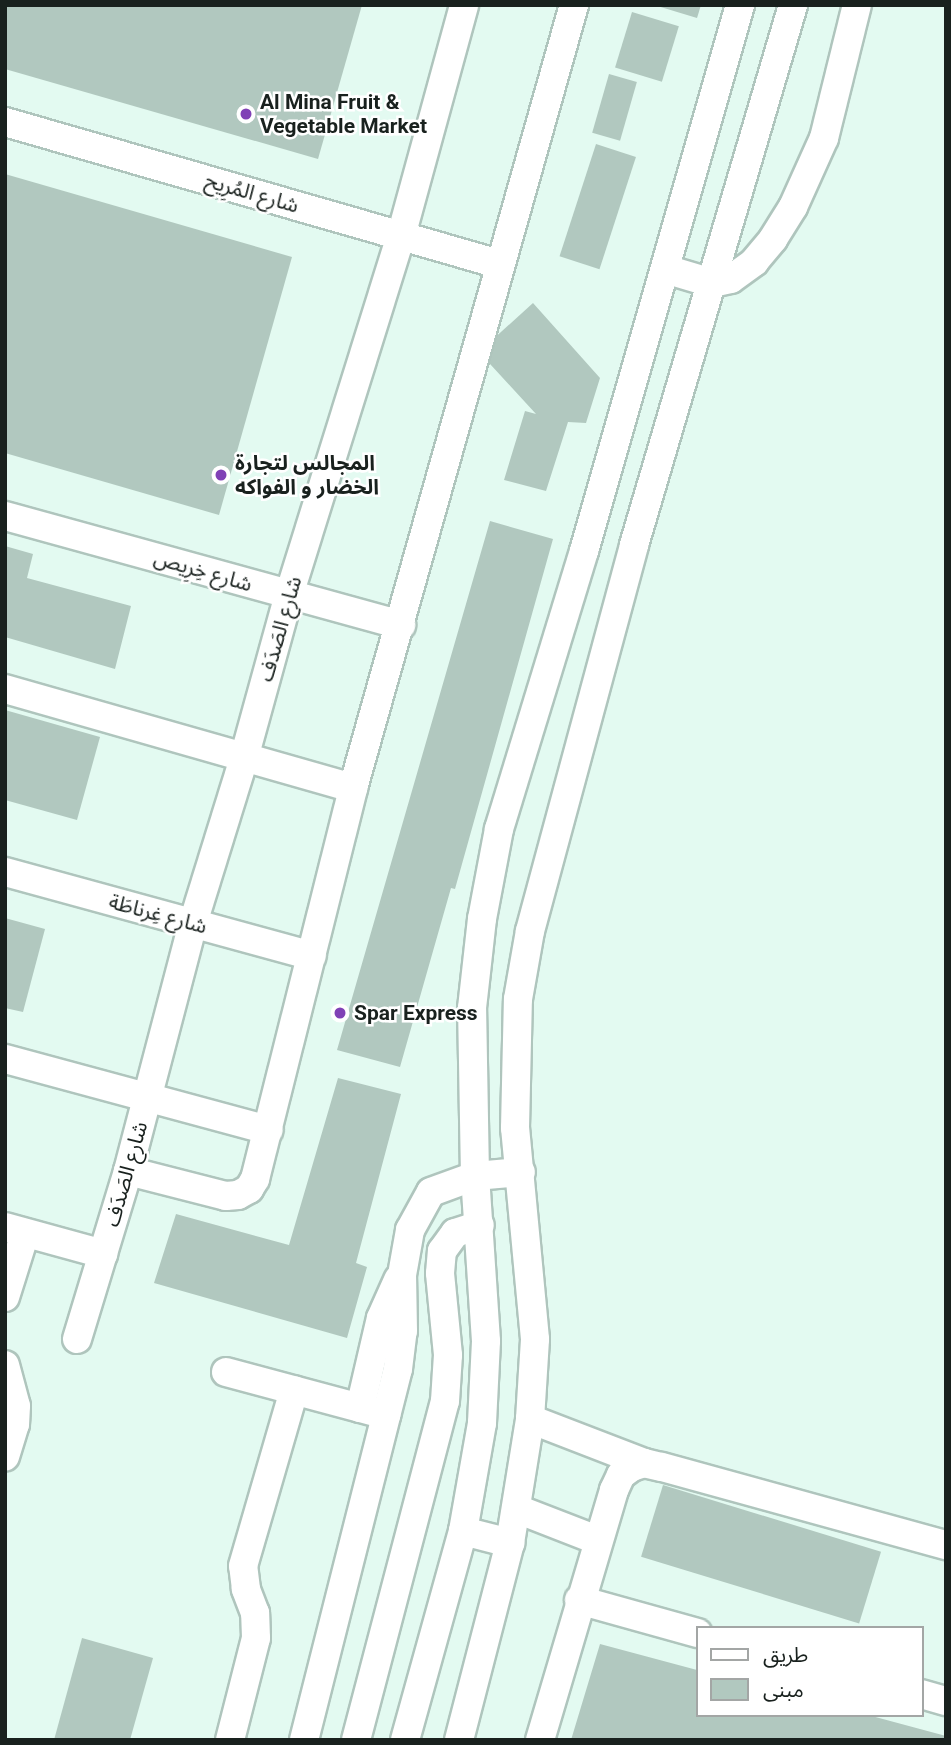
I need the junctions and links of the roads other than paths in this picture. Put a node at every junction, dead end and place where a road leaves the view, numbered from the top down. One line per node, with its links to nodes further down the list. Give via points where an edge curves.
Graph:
1 (464, 5): 7 (lane, شارع الصَدَف)
2 (574, 5): 8 (lane)
3 (740, 5): 9 (lane)
4 (793, 5): 10 (lane)
5 (857, 5): 10 (lane, via 824,138 793,207 754,262 731,279)
6 (5, 122): 7 (lane, شارع المُرِيح)
7 (401, 236): 8 (lane, شارع المُرِيح); 12 (lane, شارع الصَدَف)
8 (499, 264): 13 (lane)
9 (665, 270): 10 (lane); 25 (lane, via 499,829 472,1008)
10 (712, 283): 24 (lane, via 634,545 530,931 518,999 515,1056 515,1128)
11 (5, 516): 12 (lane, شارع خِرِيص)
12 (289, 595): 13 (lane, شارع خِرِيص); 15 (lane, شارع الصَدَف)
13 (401, 625): 16 (lane)
14 (5, 690): 15 (lane)
15 (244, 758): 16 (lane); 18 (lane, شارع الصَدَف)
16 (353, 788): 19 (lane)
17 (5, 872): 18 (lane, شارع غِرناطَة)
18 (193, 923): 19 (lane, شارع غِرناطَة); 21 (lane, شارع الصَدَف)
19 (312, 956): 22 (lane)
20 (5, 1059): 21 (lane)
21 (147, 1097): 22 (lane); 23 (lane, شارع الصَدَف)
22 (269, 1129): 23 (lane, via 255,1179 238,1195 226,1196)
23 (128, 1171): 28 (lane, شارع الصَدَف)
24 (521, 1172): 25 (lane); 36 (lane, via 535,1339)
25 (475, 1176): 26 (lane); 35 (lane, via 431,1192 410,1230 401,1275 381,1318)
26 (480, 1225): 40 (lane, via 486,1341 482,1423); 50 (lane, via 455,1233 442,1251 447,1378 441,1423)
27 (15, 1230): 28 (lane, شارع الصَدَف); 29 (lane)
28 (103, 1254): 30 (lane, شارع الصَدَف)
29 (5, 1297)
30 (77, 1339)
31 (5, 1366): 34 (lane)
32 (226, 1372): 33 (lane)
33 (294, 1390): 35 (lane); 48 (lane, via 243,1566 256,1638)
34 (10, 1404): 37 (lane, via 15,1424)
35 (373, 1411): 49 (lane)
36 (530, 1419): 38 (lane); 39 (lane)
37 (5, 1457)
38 (644, 1463): 41 (lane, via 621,1475); 43 (lane)
39 (517, 1509): 41 (lane); 42 (lane)
40 (463, 1531): 42 (lane); 51 (lane)
41 (597, 1540): 44 (lane)
42 (510, 1543): 52 (lane)
43 (946, 1545)
44 (579, 1600): 45 (lane); 53 (lane)
45 (696, 1633)
46 (923, 1695): 47 (lane)
47 (946, 1701)
48 (230, 1740)
49 (304, 1740)
50 (356, 1740)
51 (405, 1740)
52 (459, 1740)
53 (540, 1740)

